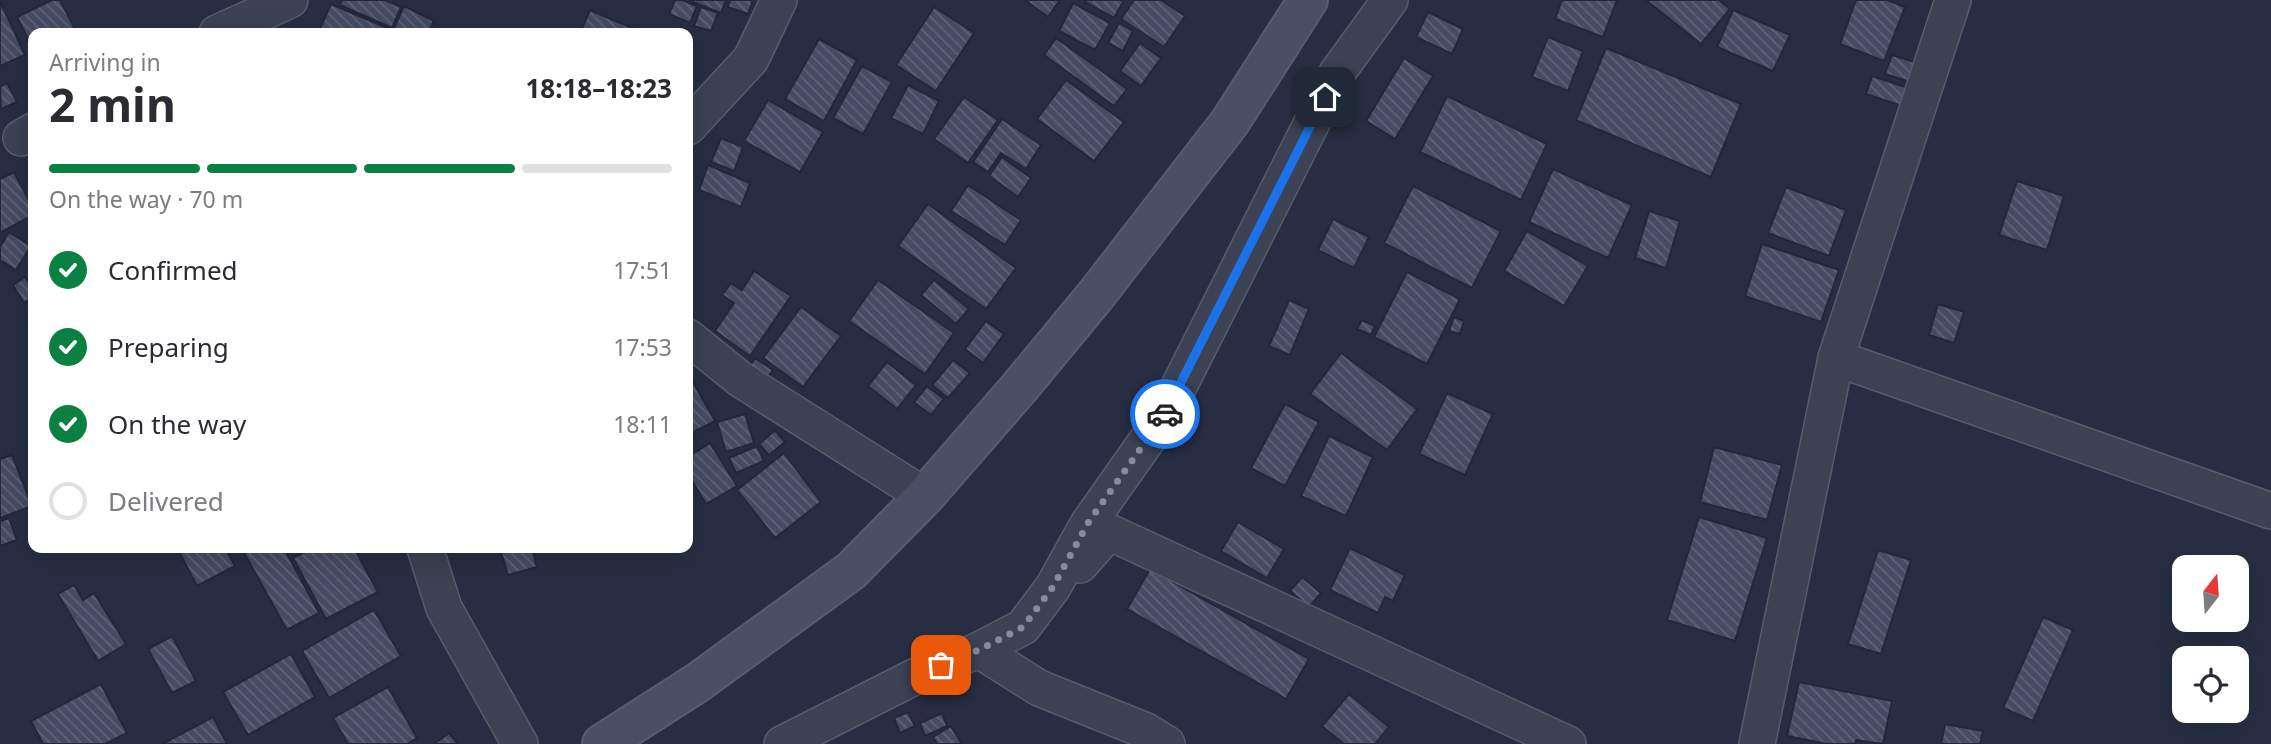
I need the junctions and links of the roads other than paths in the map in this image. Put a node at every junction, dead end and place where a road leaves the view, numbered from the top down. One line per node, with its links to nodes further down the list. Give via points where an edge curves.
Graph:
1 (290, 0): 6 (street)
2 (779, 0): 7 (street, via 751,59)
3 (1308, 0): 10 (main road, via 1230,122 1096,295)
4 (1390, 0): 13 (street, via 1337,74 1164,416 1088,523 1053,587)
5 (1953, 0): 9 (street)
6 (230, 22)
7 (693, 122)
8 (693, 341): 10 (street, via 740,379)
9 (1836, 358): 11 (street); 20 (street)
10 (925, 496): 16 (main road, via 852,571 696,684)
11 (2271, 510)
12 (427, 553): 15 (street, via 444,608)
13 (1023, 627): 14 (street); 19 (street, via 1109,532)
14 (979, 650): 17 (street, via 922,673); 18 (street, via 1039,688)
15 (520, 744)
16 (602, 744)
17 (782, 744)
18 (1167, 744)
19 (1568, 744)
20 (1757, 744)

